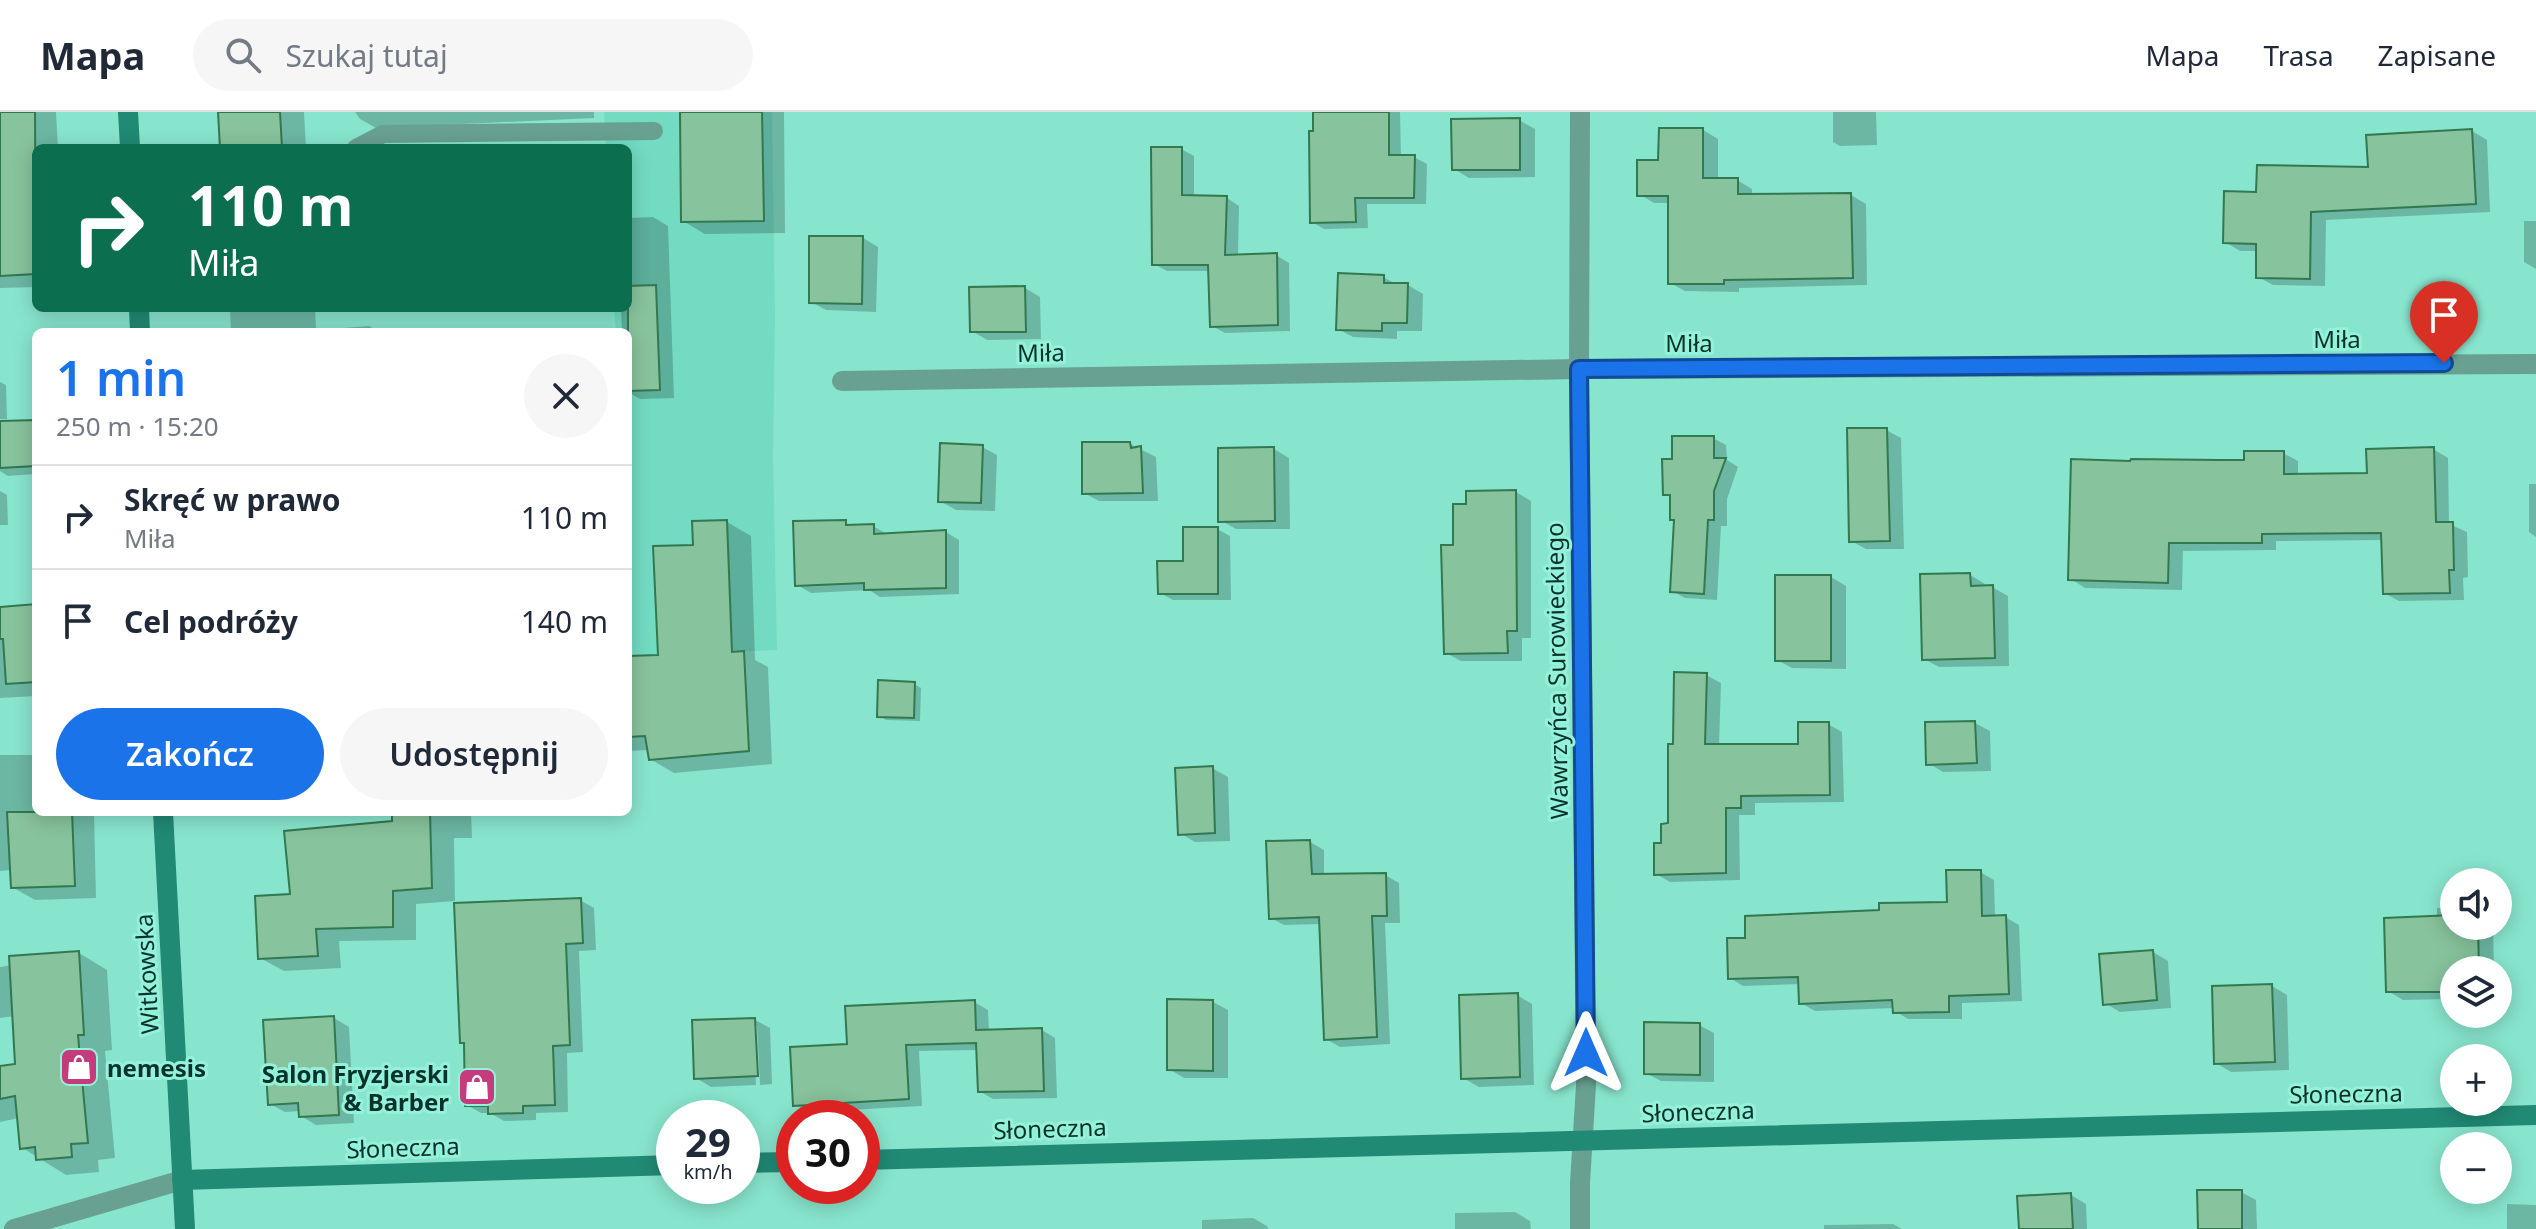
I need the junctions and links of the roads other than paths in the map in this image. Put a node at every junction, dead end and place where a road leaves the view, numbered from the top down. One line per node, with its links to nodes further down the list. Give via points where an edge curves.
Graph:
1 (128, 112): 4 (street)
2 (1580, 112): 7 (street, Wawrzyńca Surowieckiego)
3 (654, 131): 5 (lane, via 383,134)
4 (130, 144)
5 (364, 144)
6 (2536, 364): 7 (street, Miła)
7 (1579, 369): 8 (street, Miła); 11 (street, Wawrzyńca Surowieckiego, via 1586,1069)
8 (842, 381)
9 (163, 816): 14 (street, Witkowska)
10 (2536, 1115): 11 (street, Słoneczna)
11 (1582, 1140): 12 (street, Słoneczna); 17 (street, Wawrzyńca Surowieckiego)
12 (880, 1160)
13 (656, 1166): 14 (street, Słoneczna)
14 (182, 1180): 15 (street); 16 (street, Witkowska)
15 (14, 1229)
16 (185, 1229)
17 (1580, 1229)

